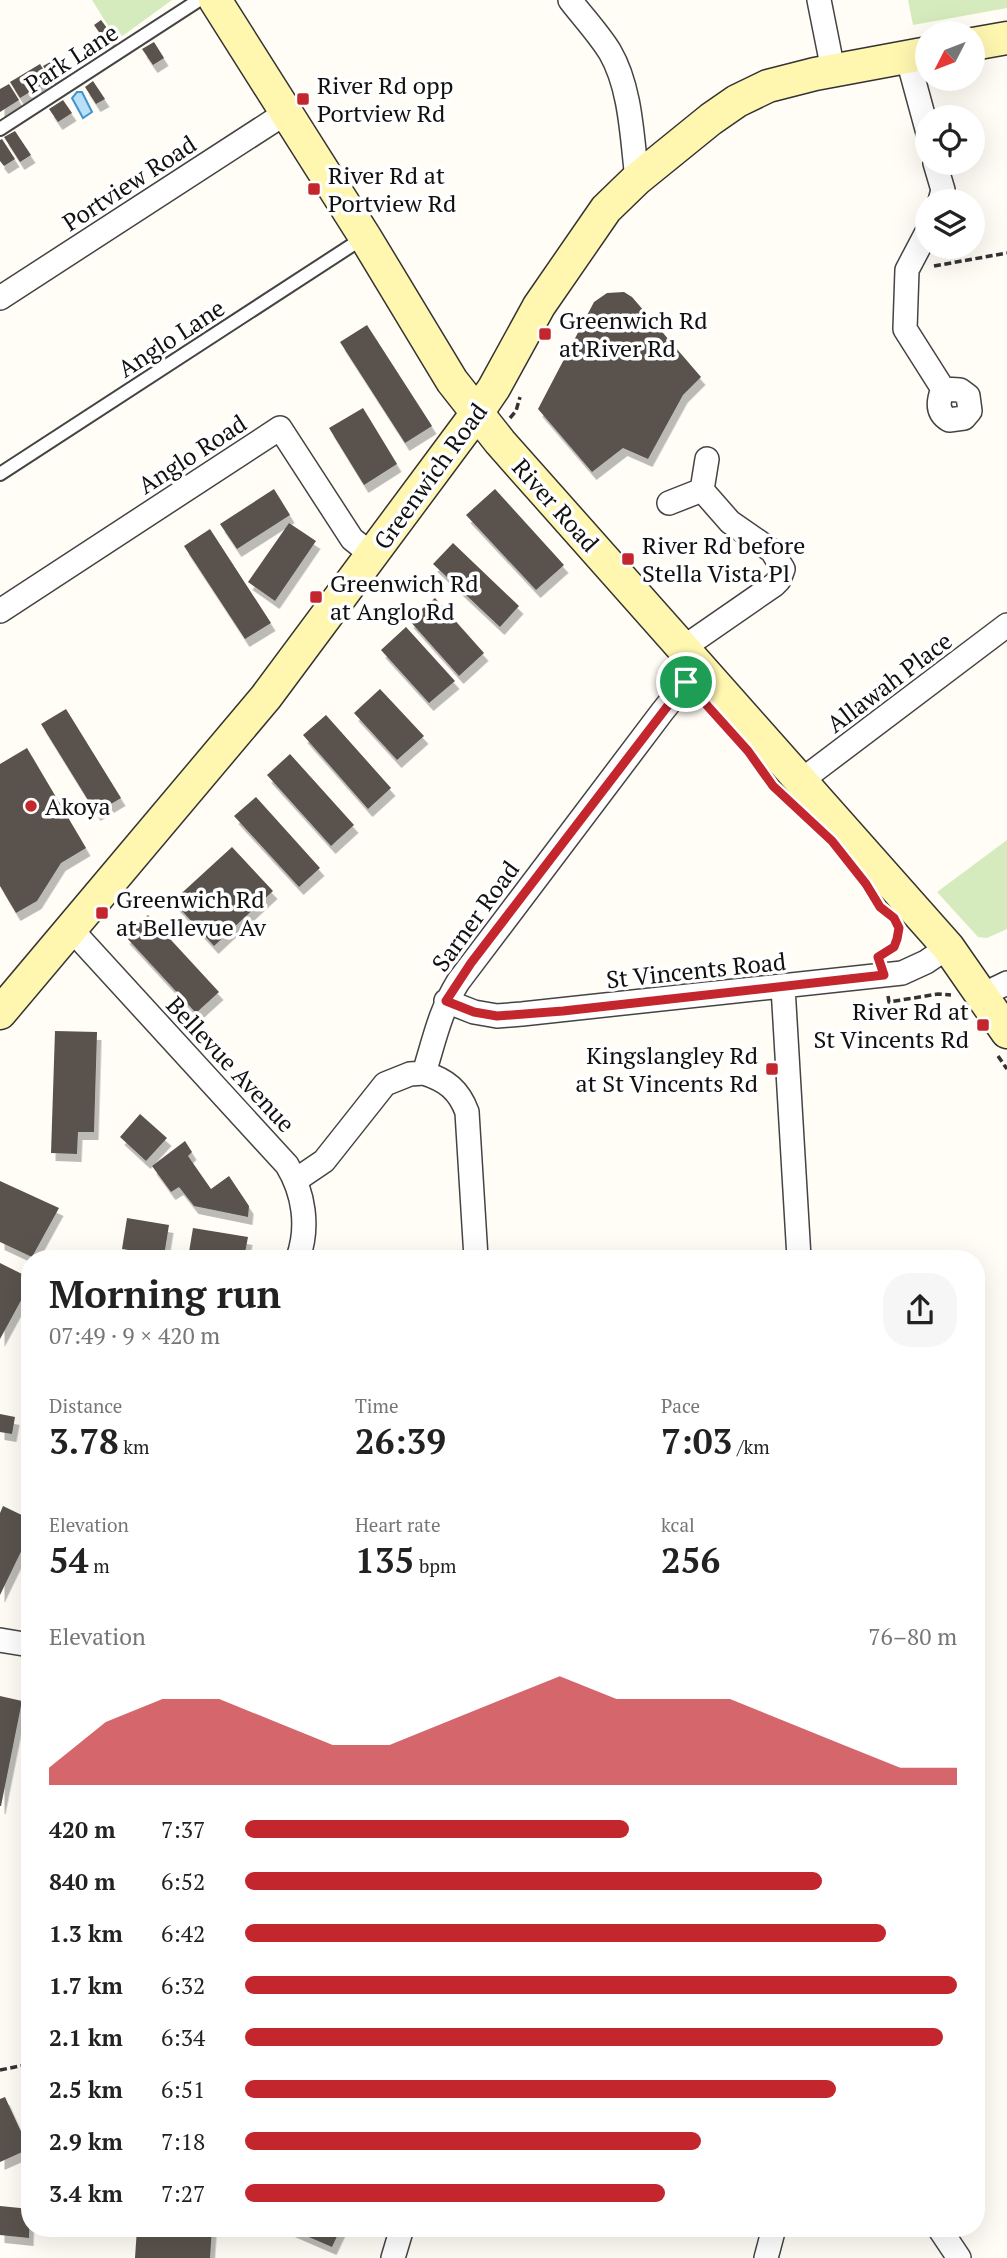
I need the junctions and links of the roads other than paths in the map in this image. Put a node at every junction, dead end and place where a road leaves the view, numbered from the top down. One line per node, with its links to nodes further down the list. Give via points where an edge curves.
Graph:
1 (199, 0): 10 (lane, Park Lane)
2 (215, 0): 9 (main road, River Road)
3 (570, 0): 11 (street, via 619,71)
4 (819, 0): 8 (street)
5 (1007, 38): 6 (main road)
6 (985, 42)
7 (915, 55): 8 (main road, Greenwich Road)
8 (833, 70): 11 (main road, Greenwich Road, via 768,86 744,97)
9 (287, 112): 12 (main road, River Road); 14 (street, Portview Road)
10 (0, 129)
11 (637, 179): 16 (main road, Greenwich Road, via 606,209 581,244)
12 (365, 237): 16 (main road, River Road, via 452,381); 18 (lane, Anglo Lane)
13 (915, 255): 15 (street, via 907,270 905,329)
14 (0, 298)
15 (943, 388)
16 (477, 413): 21 (main road, Greenwich Road); 24 (main road, River Road)
17 (707, 459): 19 (street)
18 (0, 474)
19 (702, 491): 20 (street); 24 (street, Sarner Road, via 730,522 772,551 783,569 774,585)
20 (669, 503)
21 (372, 555): 22 (street, Anglo Road, via 352,539 281,428); 26 (main road, Greenwich Road, via 265,697)
22 (0, 611)
23 (1007, 625): 25 (street, Allawah Place)
24 (693, 658): 25 (main road, River Road); 30 (street, Sarner Road, via 686,682)
25 (802, 780): 27 (main road, River Road)
26 (70, 928): 31 (main road, Greenwich Road); 34 (street, Bellevue Avenue, via 279,1155)
27 (948, 947): 28 (street, St Vincents Road, via 902,973); 29 (main road, River Road)
28 (783, 987): 30 (street, St Vincents Road, via 497,1016); 37 (street)
29 (983, 993): 32 (main road, River Road)
30 (446, 1001): 33 (street, Sarner Road)
31 (0, 1013)
32 (1000, 1040)
33 (424, 1073): 34 (street, via 410,1073 385,1084 324,1161); 36 (street, via 449,1084 467,1112)
34 (296, 1180): 35 (street, Bellevue Avenue, via 304,1217)
35 (299, 1250)
36 (476, 1250)
37 (799, 1250)
38 (0, 1640): 39 (street)
39 (21, 1644)
40 (399, 2237): 43 (street)
41 (772, 2237): 44 (street)
42 (945, 2237): 45 (street)
43 (393, 2258)
44 (766, 2258)
45 (959, 2258)

